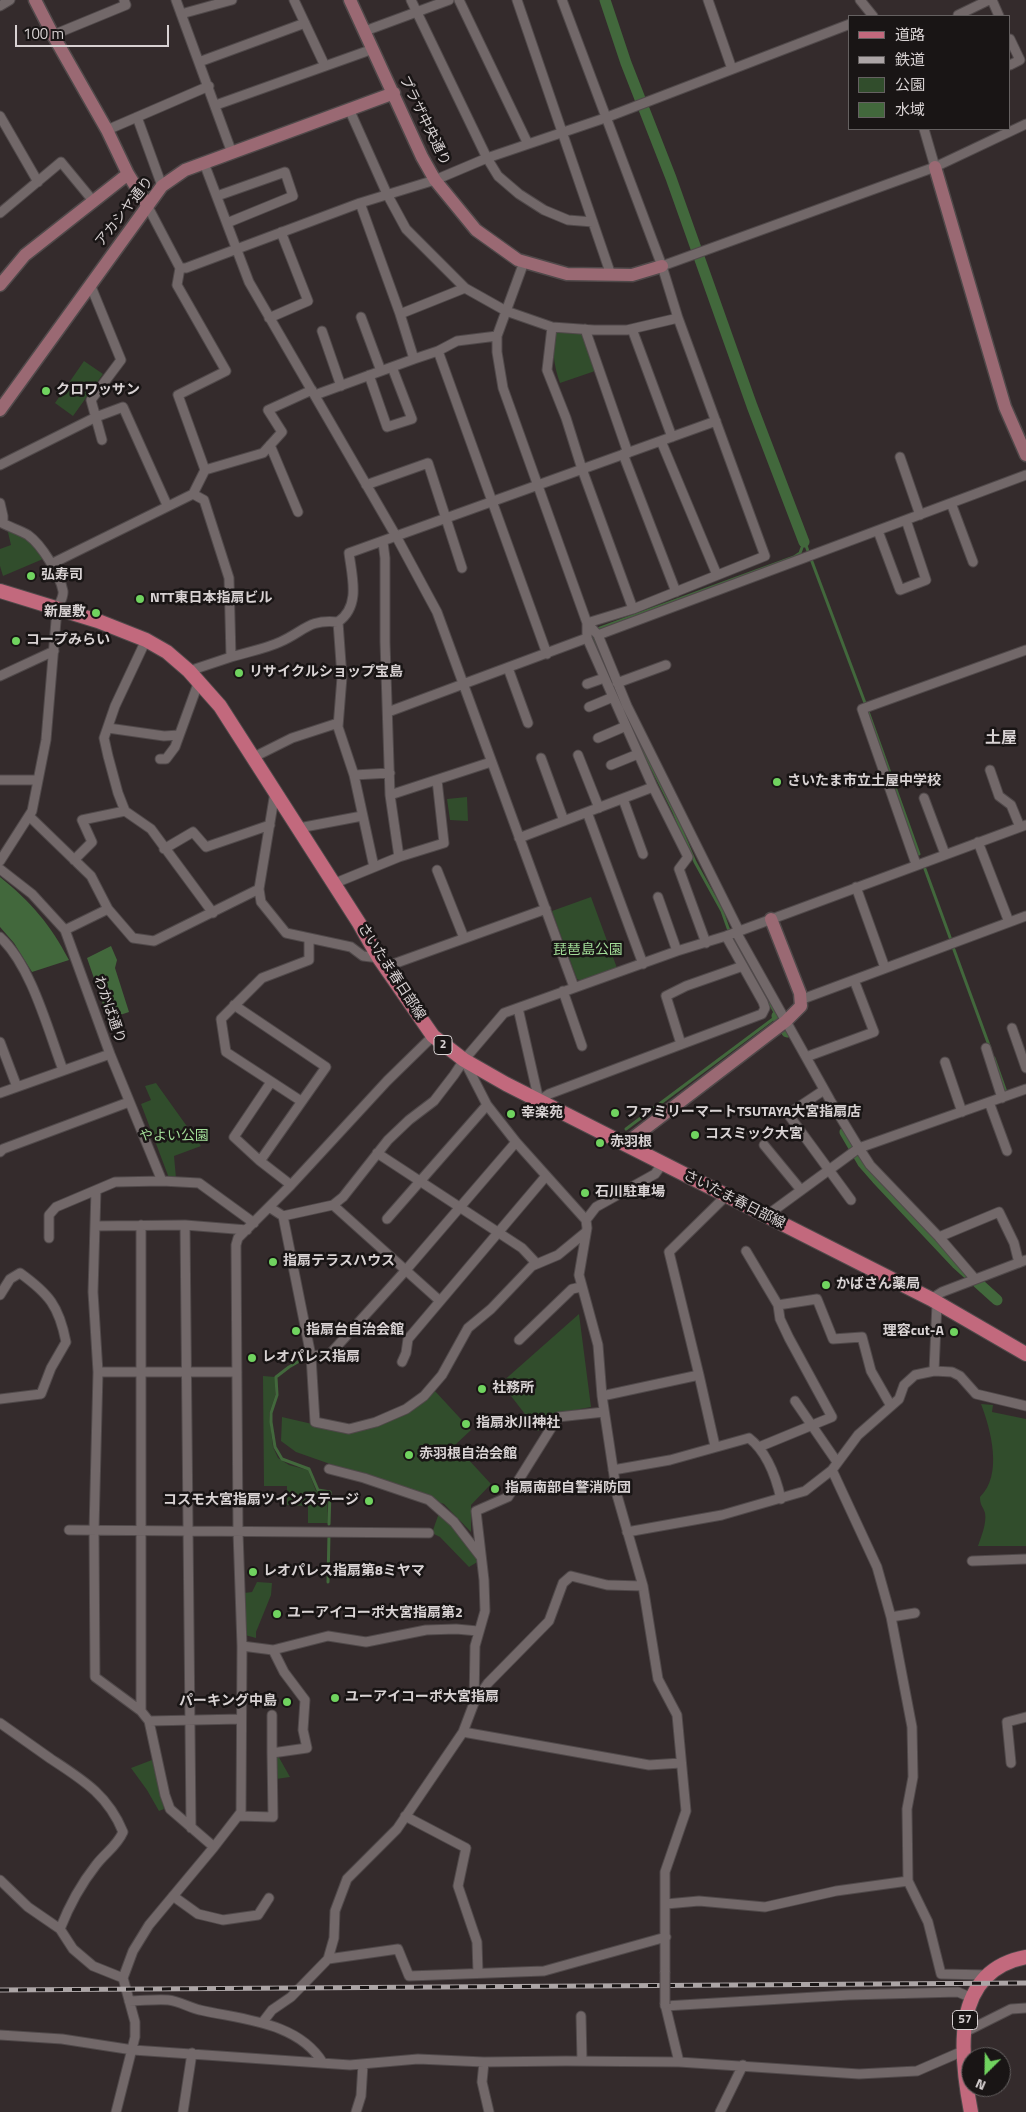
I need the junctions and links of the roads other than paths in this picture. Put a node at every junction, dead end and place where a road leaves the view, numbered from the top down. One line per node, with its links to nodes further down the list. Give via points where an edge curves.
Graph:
1 (10, 0): 16 (street)
2 (35, 0): 25 (street)
3 (124, 0): 25 (street, via 126,4)
4 (176, 0): 18 (street)
5 (232, 0): 18 (street)
6 (294, 0): 22 (street)
7 (350, 0): 24 (street, プラザ中央通り)
8 (411, 0): 17 (street)
9 (449, 0): 17 (street)
10 (459, 0): 45 (street)
11 (517, 0): 42 (street)
12 (562, 0): 38 (street)
13 (708, 0): 31 (street)
14 (860, 0): 19 (street)
15 (990, 0): 20 (street); 21 (street)
16 (0, 6)
17 (418, 12): 24 (street); 47 (street)
18 (181, 14): 28 (street)
19 (871, 15)
20 (960, 15)
21 (998, 15)
22 (305, 23): 28 (street); 30 (street)
23 (848, 25): 31 (street)
24 (365, 31): 27 (street, プラザ中央通り)
25 (53, 35): 41 (street)
26 (1011, 41): 29 (street, via 1020,60)
27 (373, 49): 30 (street); 33 (street, プラザ中央通り)
28 (199, 62): 32 (street)
29 (1011, 64)
30 (325, 66): 34 (street)
31 (732, 69): 38 (street)
32 (208, 86): 34 (street); 37 (street)
33 (394, 92): 35 (street, アカシヤ通り); 51 (street, プラザ中央通り)
34 (216, 105): 46 (street)
35 (348, 109): 46 (street, アカシヤ通り); 54 (street)
36 (0, 116): 52 (street)
37 (137, 117): 41 (street); 53 (street)
38 (605, 118): 42 (street); 65 (street)
39 (1026, 124): 40 (street)
40 (1011, 129)
41 (107, 130): 50 (street)
42 (563, 130): 45 (street); 61 (street)
43 (924, 130): 49 (street)
44 (1005, 131): 49 (street)
45 (528, 144): 47 (street)
46 (232, 153): 48 (street, アカシヤ通り)
47 (487, 158): 51 (street); 61 (street, via 498,176 544,210 568,220)
48 (204, 163): 53 (street, アカシヤ通り, via 185,170); 55 (street)
49 (935, 168): 65 (street); 96 (street, via 1005,407)
50 (128, 174): 56 (street); 58 (street)
51 (435, 180): 54 (street); 64 (street, プラザ中央通り, via 476,230)
52 (38, 182): 56 (street, via 61,162); 59 (street)
53 (162, 186): 58 (street, アカシヤ通り)
54 (387, 194): 57 (street); 70 (street, via 406,229)
55 (217, 196): 60 (street); 60 (street, via 285,172 293,196)
56 (94, 202): 69 (street, via 25,255)
57 (360, 203): 62 (street); 72 (street)
58 (147, 206): 66 (street); 68 (street, アカシヤ通り)
59 (0, 213)
60 (227, 222): 63 (street)
61 (593, 222): 67 (street)
62 (281, 232): 63 (street); 74 (street, via 308,301)
63 (235, 249): 66 (street); 74 (street)
64 (524, 262): 67 (street, プラザ中央通り, via 567,274); 71 (street)
65 (662, 266): 67 (street, プラザ中央通り, via 632,275); 75 (street)
66 (180, 268): 100 (street, via 177,285 226,371 178,394)
67 (611, 275)
68 (90, 284): 88 (street, アカシヤ通り); 89 (street, via 121,360 91,400)
69 (0, 285)
70 (465, 288): 71 (street); 72 (street)
71 (506, 311): 76 (street); 80 (street)
72 (400, 314): 82 (street)
73 (360, 317): 84 (street)
74 (270, 318): 87 (street)
75 (678, 318): 77 (street); 90 (street)
76 (552, 327): 78 (street); 99 (street, via 547,370)
77 (632, 328): 78 (street); 91 (street)
78 (586, 329): 95 (street)
79 (322, 331): 86 (street)
80 (497, 336): 81 (street, via 457,341); 103 (street, via 503,388)
81 (438, 351): 82 (street); 105 (street)
82 (414, 359): 83 (street)
83 (392, 367): 84 (street); 85 (street, via 412,419 387,427)
84 (381, 371): 85 (street)
85 (369, 375): 86 (street)
86 (341, 386): 87 (street)
87 (313, 393): 94 (street, via 268,410 282,432); 102 (street)
88 (0, 410)
89 (96, 417): 92 (street); 98 (street); 108 (street, via 123,407)
90 (716, 421): 91 (street); 120 (street, via 764,556)
91 (672, 437): 93 (street)
92 (102, 440)
93 (661, 441): 95 (street); 120 (street)
94 (270, 445): 100 (street, via 263,453); 109 (street)
95 (626, 454): 99 (street); 122 (street)
96 (1026, 455)
97 (900, 457): 110 (street)
98 (0, 465)
99 (582, 469): 103 (street); 124 (street)
100 (205, 470): 104 (street)
101 (1026, 475): 107 (street)
102 (366, 485): 111 (street, via 428,463); 115 (street)
103 (536, 485): 105 (street); 126 (street)
104 (193, 494): 108 (street); 133 (street, via 204,500 229,578)
105 (492, 501): 111 (street); 132 (street)
106 (0, 503): 113 (street, via 4,516)
107 (951, 503): 110 (street); 117 (street)
108 (167, 506): 118 (street)
109 (298, 512)
110 (920, 515): 112 (street)
111 (445, 518): 115 (street); 119 (street)
112 (906, 520): 114 (street); 114 (street, via 926,580 900,590)
113 (1, 523): 118 (street, via 28,535 40,546)
114 (878, 531): 127 (street)
115 (396, 536): 116 (street); 140 (street, via 437,612)
116 (382, 542): 125 (street, via 349,553 354,597 347,616); 144 (street)
117 (973, 562)
118 (51, 564): 123 (street, via 63,590)
119 (462, 568)
120 (717, 575): 122 (street)
121 (0, 591): 123 (main road, さいたま春日部線 / 2)
122 (676, 592): 124 (street)
123 (57, 609): 129 (main road, さいたま春日部線 / 2); 131 (street)
124 (632, 610): 126 (street)
125 (338, 622): 133 (street, via 312,623 280,642); 145 (street, via 342,677)
126 (587, 623): 127 (street); 128 (street)
127 (598, 635): 139 (street)
128 (587, 638): 132 (street); 138 (street)
129 (146, 640): 137 (main road, さいたま春日部線 / 2, via 167,652); 148 (street)
130 (1026, 650): 186 (street, via 862,709)
131 (54, 651): 136 (street); 162 (street, via 46,740)
132 (547, 654): 135 (street)
133 (231, 657): 137 (street)
134 (666, 665): 139 (street)
135 (508, 668): 140 (street); 146 (street)
136 (0, 676)
137 (194, 676): 149 (street); 153 (main road, さいたま春日部線 / 2, via 220,706)
138 (604, 678): 141 (street); 142 (street)
139 (617, 683): 201 (street)
140 (463, 684): 144 (street); 156 (street)
141 (587, 684)
142 (613, 697): 143 (street); 147 (street)
143 (589, 707)
144 (388, 712): 159 (street)
145 (338, 723): 153 (street, via 292,738); 160 (street)
146 (528, 723)
147 (626, 726): 150 (street); 151 (street)
148 (108, 728): 149 (street); 170 (street, via 104,738)
149 (179, 735): 155 (street, via 166,759)
150 (598, 738)
151 (638, 754): 157 (street); 164 (street)
152 (578, 755): 169 (street)
153 (254, 757): 165 (main road, さいたま春日部線 / 2)
154 (541, 758): 174 (street)
155 (160, 759)
156 (491, 762): 163 (street); 178 (street)
157 (611, 765)
158 (990, 770): 176 (street, via 999,796 1012,805)
159 (390, 773): 160 (street); 166 (street)
160 (354, 775): 173 (street)
161 (0, 780): 162 (street)
162 (38, 780): 172 (street)
163 (437, 780): 166 (street); 183 (street, via 444,843)
164 (653, 787): 168 (street); 205 (street, via 688,857 679,869)
165 (275, 792): 175 (street); 177 (main road, さいたま春日部線 / 2)
166 (390, 795): 183 (street)
167 (924, 798): 182 (street)
168 (623, 799): 169 (street); 181 (street)
169 (599, 808): 171 (street)
170 (125, 811): 180 (street, via 151,830); 184 (street, via 82,820 92,842)
171 (587, 812): 174 (street); 208 (street)
172 (29, 816): 184 (street); 185 (street)
173 (362, 816): 177 (street); 187 (street)
174 (564, 821): 178 (street)
175 (270, 825): 180 (street, via 206,847 193,832); 192 (street)
176 (1023, 826): 179 (street)
177 (299, 828): 190 (main road, さいたま春日部線 / 2)
178 (518, 838): 195 (street)
179 (978, 842): 182 (street); 199 (street)
180 (164, 849): 196 (street)
181 (643, 854)
182 (945, 854): 186 (street)
183 (399, 857): 187 (street)
184 (74, 860): 194 (street, via 91,876)
185 (0, 861)
186 (916, 864): 191 (street)
187 (374, 867): 190 (street)
188 (0, 869): 200 (street, わかば通り, via 32,894)
189 (437, 870): 204 (street)
190 (333, 884): 207 (main road, さいたま春日部線 / 2)
191 (856, 887): 198 (street); 210 (street)
192 (259, 889): 196 (street); 203 (street, via 261,902 286,933)
193 (658, 897): 206 (street)
194 (108, 909): 196 (street, via 133,938 154,941); 200 (street)
195 (546, 909): 204 (street); 212 (street)
196 (213, 913)
197 (1026, 916): 199 (street)
198 (771, 919): 201 (street); 214 (street)
199 (1009, 922): 210 (street)
200 (65, 930): 224 (street, わかば通り)
201 (733, 934): 205 (street); 209 (street); 217 (street)
202 (0, 937): 229 (street, via 9,945 30,983)
203 (309, 938): 207 (street, via 351,948); 215 (street, via 308,960 262,978)
204 (464, 938): 207 (street)
205 (706, 943): 206 (street)
206 (677, 951): 208 (street)
207 (382, 962): 219 (main road, さいたま春日部線 / 2)
208 (643, 964): 212 (street)
209 (743, 966): 221 (street, via 666,996); 221 (street, via 763,1002 762,1014)
210 (885, 968): 211 (street)
211 (854, 980): 214 (street); 225 (street, via 874,1032)
212 (574, 987): 213 (street)
213 (563, 991): 216 (street); 222 (street)
214 (800, 1000): 217 (street, via 801,1006)
215 (234, 1005): 230 (street, via 221,1020 226,1052); 236 (street, via 326,1067)
216 (518, 1008): 226 (street, via 504,1013); 237 (street)
217 (786, 1021): 225 (street); 243 (street)
218 (1012, 1028): 228 (street)
219 (433, 1036): 226 (main road, さいたま春日部線 / 2); 255 (street, via 386,1081)
220 (0, 1042): 231 (street)
221 (681, 1044): 237 (street, via 549,1094)
222 (582, 1046)
223 (986, 1048): 235 (street)
224 (110, 1054): 229 (street); 238 (street, わかば通り)
225 (806, 1057): 232 (street)
226 (464, 1060): 237 (main road, さいたま春日部線 / 2); 240 (street); 248 (street, via 434,1101 409,1120)
227 (945, 1062): 241 (street)
228 (1026, 1068)
229 (63, 1070): 231 (street)
230 (271, 1082): 236 (street); 249 (street, via 234,1137)
231 (17, 1087): 234 (street)
232 (824, 1090): 245 (street); 251 (street, via 788,1114)
233 (1026, 1090): 235 (street)
234 (0, 1093)
235 (1002, 1098): 239 (street)
236 (301, 1101): 249 (street)
237 (539, 1101): 243 (main road, さいたま春日部線 / 2)
238 (129, 1102): 247 (street); 253 (street, わかば通り)
239 (989, 1102): 241 (street); 246 (street)
240 (487, 1105): 242 (street); 254 (street)
241 (962, 1112): 245 (street)
242 (516, 1142): 252 (street); 262 (street)
243 (625, 1144): 250 (main road, さいたま春日部線 / 2)
244 (764, 1144): 257 (street)
245 (860, 1148): 251 (street); 274 (street, via 870,1165)
246 (1006, 1150)
247 (0, 1152)
248 (376, 1153): 254 (street); 260 (street, via 352,1187)
249 (260, 1160): 255 (street)
250 (663, 1163): 258 (main road, さいたま春日部線 / 2); 266 (street, via 655,1174 596,1207)
251 (828, 1169): 257 (street); 259 (street)
252 (546, 1176): 266 (street); 272 (street)
253 (162, 1181): 256 (street, via 115,1182); 267 (street, via 199,1182)
254 (420, 1182): 262 (street); 265 (street)
255 (291, 1185): 261 (street)
256 (96, 1190): 270 (street); 275 (street, via 56,1207 49,1215)
257 (800, 1190): 264 (street)
258 (726, 1196): 264 (main road, さいたま春日部線 / 2); 295 (street, via 670,1252)
259 (851, 1200)
260 (333, 1205): 263 (street); 279 (street)
261 (269, 1207): 263 (street); 267 (street)
262 (460, 1207): 272 (street); 279 (street)
263 (283, 1216): 288 (street)
264 (766, 1216): 284 (main road, さいたま春日部線 / 2)
265 (387, 1219)
266 (586, 1220): 273 (street)
267 (254, 1223): 271 (street)
268 (141, 1225): 269 (street); 270 (street); 293 (street)
269 (185, 1225): 271 (street); 294 (street)
270 (96, 1226): 291 (street, via 93,1292)
271 (247, 1230): 292 (street, via 238,1238 236,1245)
272 (498, 1232): 278 (street, via 522,1248); 283 (street)
273 (586, 1232): 278 (street, via 558,1255); 281 (street, via 579,1275)
274 (939, 1237): 277 (street, via 999,1212); 280 (street)
275 (49, 1238)
276 (746, 1251): 285 (street)
277 (1022, 1262): 280 (street)
278 (537, 1264): 288 (street, via 468,1328 442,1375 424,1396 406,1409 376,1422 349,1429 315,1422)
279 (406, 1270): 283 (street); 288 (street, via 330,1354)
280 (975, 1279): 284 (street, via 942,1292)
281 (581, 1287): 286 (street, via 572,1289); 296 (street, via 598,1345)
282 (0, 1294): 297 (street, via 10,1279 20,1273 41,1288 52,1300 66,1342 41,1394)
283 (440, 1301): 289 (street, via 408,1339)
284 (934, 1301): 287 (main road, さいたま春日部線 / 2); 290 (street)
285 (778, 1306): 299 (street, via 817,1300 833,1339 862,1337 871,1371); 302 (street, via 789,1338 832,1417)
286 (519, 1340)
287 (1026, 1354)
288 (311, 1356)
289 (402, 1362)
290 (934, 1371): 299 (street, via 915,1375 904,1385 899,1399); 300 (street, via 960,1376 976,1394)
291 (98, 1372): 293 (street); 310 (street)
292 (238, 1372): 294 (street); 313 (street)
293 (142, 1373): 294 (street); 311 (street)
294 (187, 1373): 312 (street)
295 (699, 1376): 296 (street); 303 (street)
296 (602, 1396): 301 (street)
297 (0, 1399)
298 (795, 1401): 302 (street)
299 (891, 1406): 305 (street, via 858,1435)
300 (1026, 1406)
301 (604, 1412): 307 (street); 316 (street, via 558,1417 508,1497 476,1511)
302 (812, 1425): 304 (street); 305 (street)
303 (715, 1446): 304 (street, via 749,1438); 307 (street, via 670,1460)
304 (759, 1447): 308 (street, via 776,1478)
305 (835, 1466): 308 (street, via 805,1491); 321 (street, via 877,1568)
306 (329, 1469): 316 (street, via 429,1500 454,1522)
307 (613, 1470): 314 (street)
308 (781, 1498): 314 (street, via 722,1515)
309 (68, 1530): 310 (street)
310 (94, 1530): 311 (street); 326 (street, via 95,1677)
311 (142, 1531): 312 (street); 326 (street)
312 (189, 1531): 313 (street); 329 (street)
313 (238, 1532): 315 (street); 323 (street)
314 (627, 1532): 319 (street)
315 (429, 1533)
316 (481, 1557): 322 (street, via 485,1610)
317 (1026, 1559): 318 (street)
318 (972, 1561)
319 (643, 1586): 325 (street, via 607,1585 571,1576 563,1583 549,1621 488,1683); 335 (street, via 658,1679 677,1715)
320 (915, 1613): 321 (street)
321 (891, 1617): 342 (street, via 912,1727 913,1777 907,1808)
322 (478, 1631): 324 (street, via 426,1630 366,1642 328,1636); 325 (street)
323 (242, 1646): 324 (street); 330 (street)
324 (273, 1650): 334 (street, via 284,1672 305,1700 303,1730 307,1748)
325 (474, 1704): 333 (street)
326 (141, 1711): 331 (street)
327 (272, 1716): 334 (street)
328 (1026, 1718): 336 (street, via 1007,1722)
329 (191, 1719): 330 (street); 331 (street); 339 (street)
330 (241, 1719): 337 (street, via 241,1812)
331 (150, 1721): 339 (street, via 170,1809)
332 (0, 1723): 346 (street, via 97,1792 118,1818 123,1832 86,1879)
333 (463, 1732): 335 (street, via 649,1765); 338 (street)
334 (272, 1753): 337 (street, via 273,1817)
335 (681, 1763): 345 (street, via 686,1811 665,1872)
336 (1011, 1763)
337 (238, 1816): 340 (street)
338 (406, 1816): 349 (street, via 348,1879 335,1911 334,1938); 350 (street, via 466,1848 458,1886 477,1942)
339 (191, 1828): 340 (street)
340 (214, 1848): 343 (street)
341 (0, 1880): 346 (street)
342 (908, 1881): 345 (street, via 836,1891 765,1907 698,1901); 351 (street, via 928,1922 941,1974)
343 (173, 1896): 344 (street, via 198,1914 223,1920 258,1915); 352 (street, via 132,1951)
344 (269, 1898)
345 (666, 1904): 347 (street)
346 (60, 1929): 352 (street, via 73,1949 93,1966)
347 (666, 1937): 350 (street, via 544,1971); 355 (street, bridge)
348 (1026, 1957): 351 (main road, 57, via 1015,1959)
349 (328, 1959): 350 (street, via 398,1949 409,1976); 358 (street)
350 (478, 1974)
351 (989, 1975): 353 (main road, 57)
352 (123, 1978): 354 (street)
353 (972, 1998): 355 (street, via 958,1992); 359 (main road, 57)
354 (129, 2001): 358 (street, via 169,2000 197,2010); 362 (street, via 135,2022)
355 (665, 2005): 367 (street)
356 (1026, 2008): 359 (street, via 1011,2009)
357 (581, 2016): 365 (street)
358 (262, 2023): 368 (street, via 306,2042)
359 (963, 2033): 361 (main road, 57)
360 (0, 2035): 362 (street)
361 (963, 2047)
362 (133, 2050): 364 (street); 372 (street)
363 (961, 2052): 370 (street, via 917,2071 859,2074)
364 (192, 2053): 368 (street); 373 (street)
365 (582, 2061): 366 (street); 367 (street)
366 (484, 2062): 369 (street, via 418,2059); 375 (street, via 482,2082)
367 (679, 2062): 370 (street)
368 (323, 2063): 369 (street)
369 (363, 2064): 374 (street, via 361,2096)
370 (743, 2065): 376 (street)
371 (968, 2097): 377 (main road, 57)
372 (116, 2112)
373 (183, 2112)
374 (356, 2112)
375 (489, 2112)
376 (720, 2112)
377 (971, 2112)

